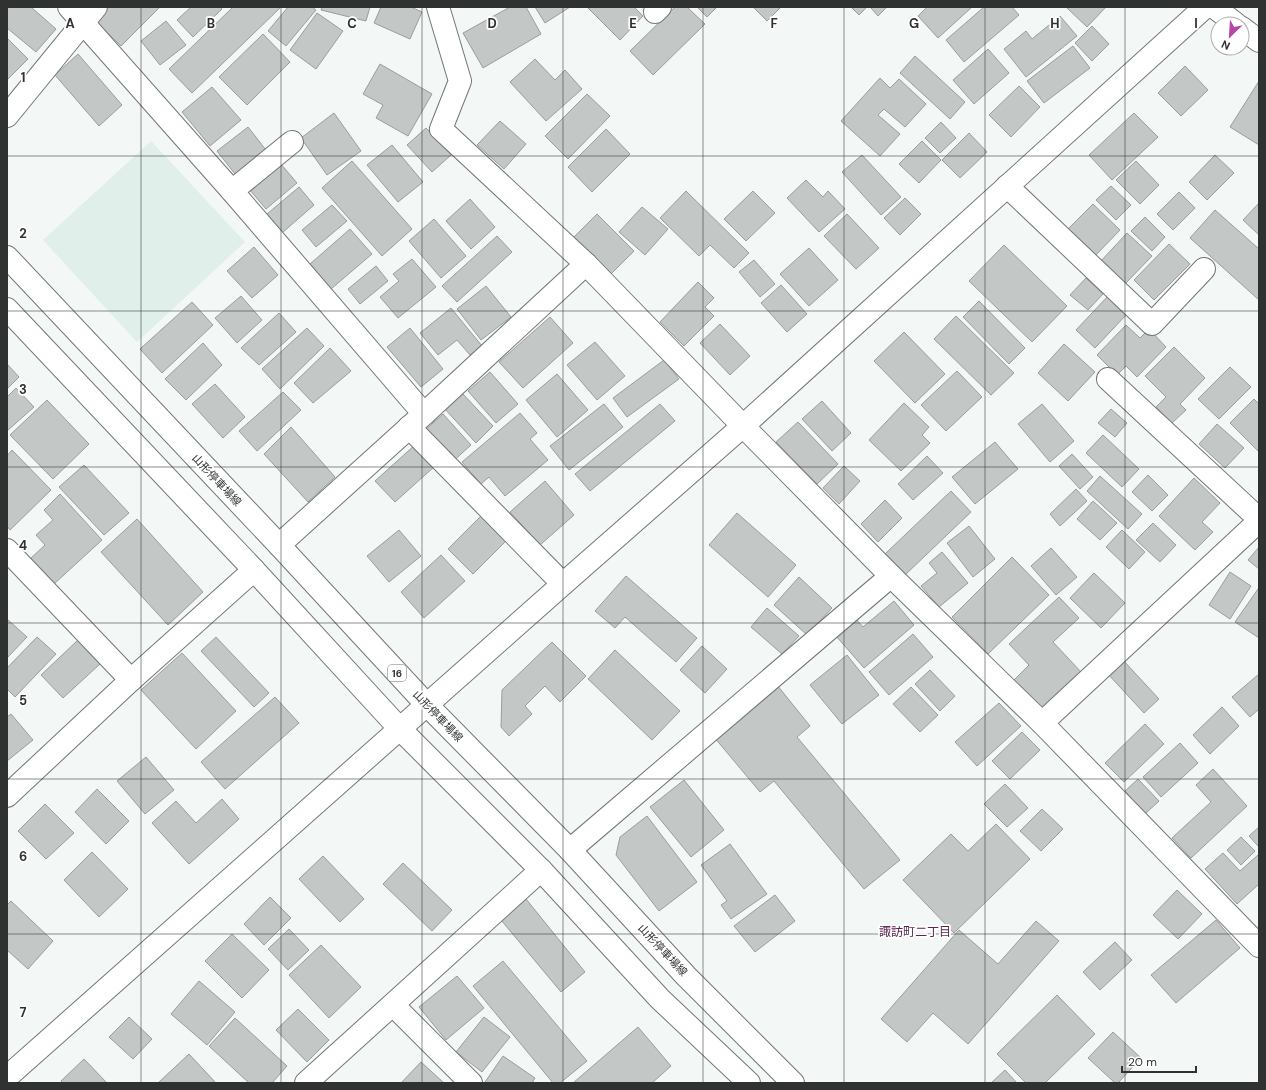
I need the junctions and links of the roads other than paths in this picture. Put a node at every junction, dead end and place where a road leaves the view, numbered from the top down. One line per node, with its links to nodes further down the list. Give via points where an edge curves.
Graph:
1 (69, 7): 5 (main road)
2 (438, 7): 14 (main road, via 460,81 441,129)
3 (1205, 7): 11 (main road)
4 (1214, 7): 6 (main road)
5 (90, 15): 9 (main road); 12 (main road)
6 (1226, 16)
7 (1250, 34): 8 (main road)
8 (1259, 41)
9 (7, 116)
10 (292, 142): 12 (main road)
11 (1007, 186): 15 (main road, via 1152,324); 19 (main road)
12 (232, 191): 18 (main road)
13 (7, 256): 21 (main road, 山形停車場線 / 16)
14 (586, 264): 18 (main road); 19 (main road)
15 (1204, 269)
16 (7, 309): 23 (main road)
17 (1108, 379): 20 (main road)
18 (417, 421): 21 (main road); 25 (main road)
19 (743, 426): 24 (main road); 25 (main road)
20 (1259, 520): 28 (main road)
21 (279, 545): 27 (main road, 山形停車場線 / 16)
22 (7, 550): 26 (main road)
23 (254, 570): 26 (main road); 29 (main road)
24 (891, 576): 28 (main road); 31 (main road)
25 (562, 584): 27 (main road)
26 (131, 680): 30 (main road)
27 (427, 705): 29 (main road); 31 (main road, 山形停車場線 / 16)
28 (1042, 723): 33 (main road)
29 (400, 729): 32 (main road); 35 (main road)
30 (7, 796)
31 (570, 850): 39 (main road, 山形停車場線 / 16, via 686,976)
32 (541, 870): 34 (main road); 38 (main road, via 660,999)
33 (1259, 946)
34 (393, 1005): 36 (main road); 37 (main road)
35 (7, 1077)
36 (306, 1083)
37 (471, 1083)
38 (749, 1083)
39 (793, 1083)

